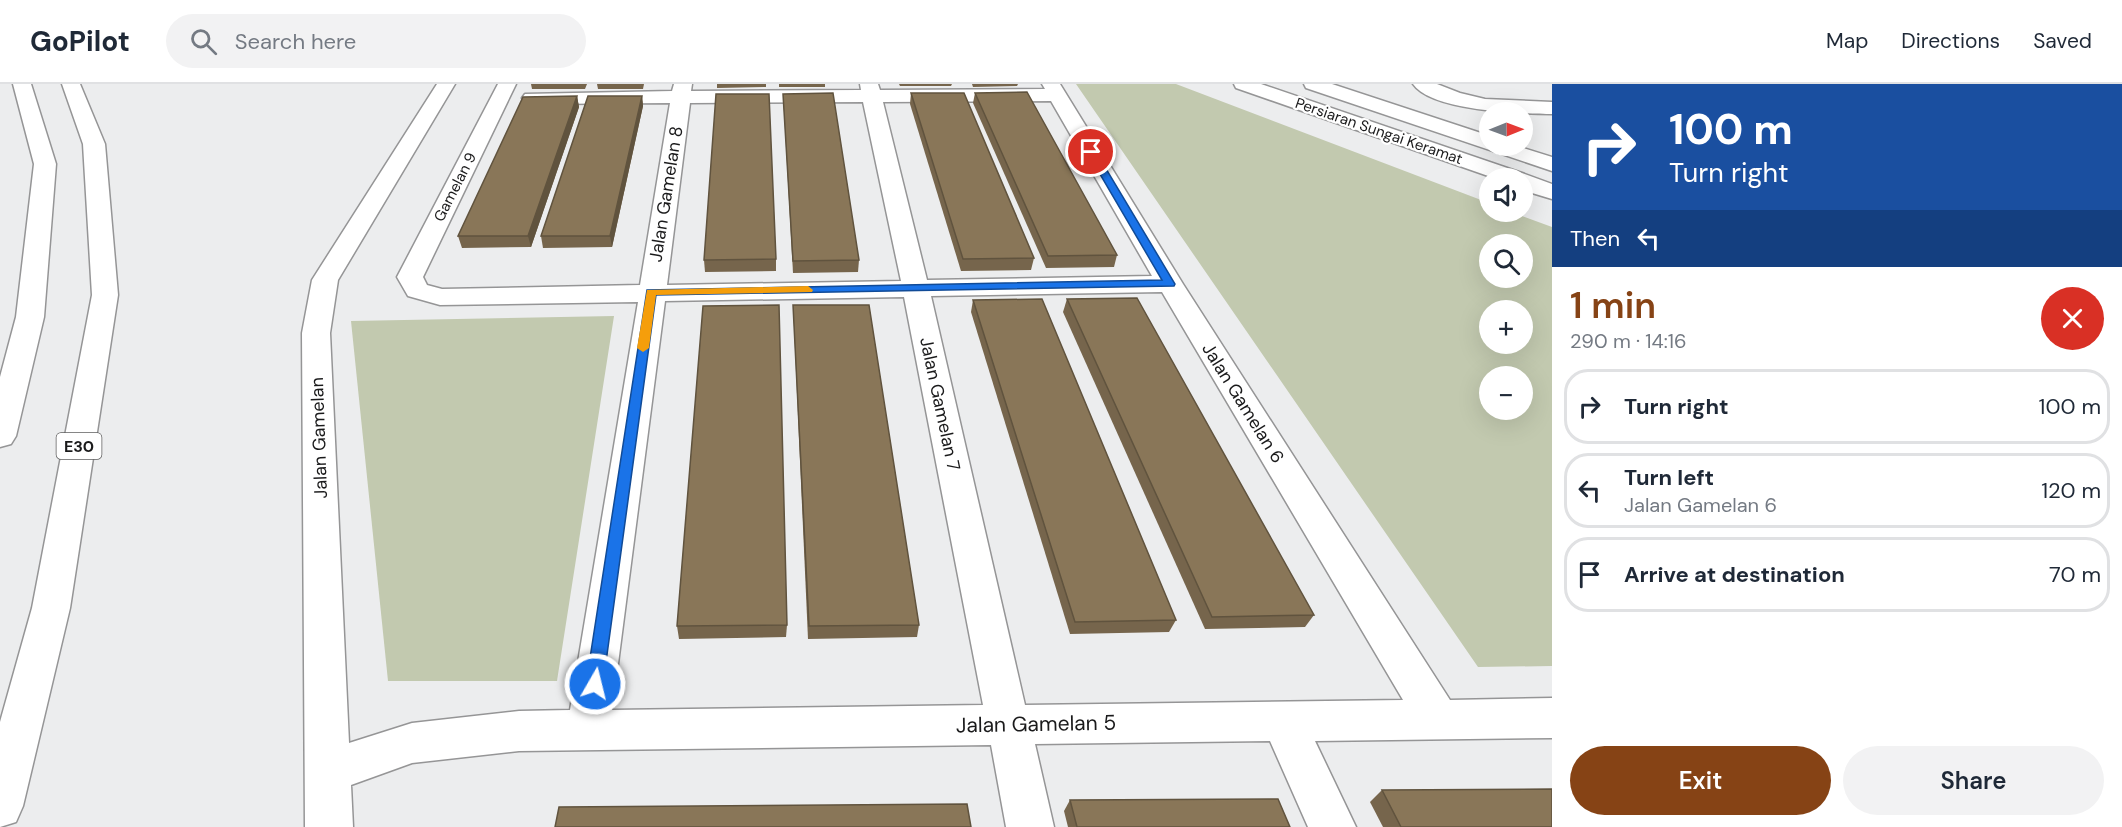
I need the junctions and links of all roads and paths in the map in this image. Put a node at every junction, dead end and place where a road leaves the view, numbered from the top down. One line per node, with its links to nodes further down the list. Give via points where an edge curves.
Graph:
1 (22, 84): 21 (main road, via 45,164 30,317)
2 (71, 84): 28 (main road, E30, via 94,144 105,295 51,608)
3 (446, 84): 27 (main road, Jalan Gamelan, via 325,280 316,333)
4 (1243, 84): 15 (main road, Persiaran Sungai Keramat)
5 (1313, 84): 12 (main road, Persiaran Sungai Keramat)
6 (1422, 84): 11 (main road, via 1474,104)
7 (1055, 89): 9 (main road); 18 (main road, Jalan Gamelan 6)
8 (682, 90): 9 (main road); 10 (main road); 20 (main road, Jalan Gamelan 8)
9 (871, 90): 19 (main road, Jalan Gamelan 7)
10 (504, 91): 20 (main road, Gamelan 9, via 410,277 417,290 441,297)
11 (1552, 108)
12 (1479, 139)
13 (1528, 156): 14 (main road)
14 (1552, 164)
15 (1485, 168)
16 (1533, 186): 17 (main road)
17 (1552, 192)
18 (1170, 284): 19 (main road); 23 (main road, Jalan Gamelan 6)
19 (916, 288): 20 (main road); 25 (main road, Jalan Gamelan 7)
20 (651, 292): 26 (main road, Jalan Gamelan 8)
21 (0, 436)
22 (1552, 718): 23 (main road, Jalan Gamelan 5)
23 (1438, 719): 24 (main road, Jalan Gamelan 5)
24 (1283, 721): 25 (main road, Jalan Gamelan 5); 31 (main road)
25 (1008, 725): 26 (main road, Jalan Gamelan 5); 30 (main road, Jalan Gamelan 7)
26 (588, 731): 27 (main road, Jalan Gamelan 5, via 519,731 412,742)
27 (328, 771): 29 (main road, Jalan Gamelan)
28 (0, 806)
29 (329, 827)
30 (1030, 827)
31 (1332, 827)

